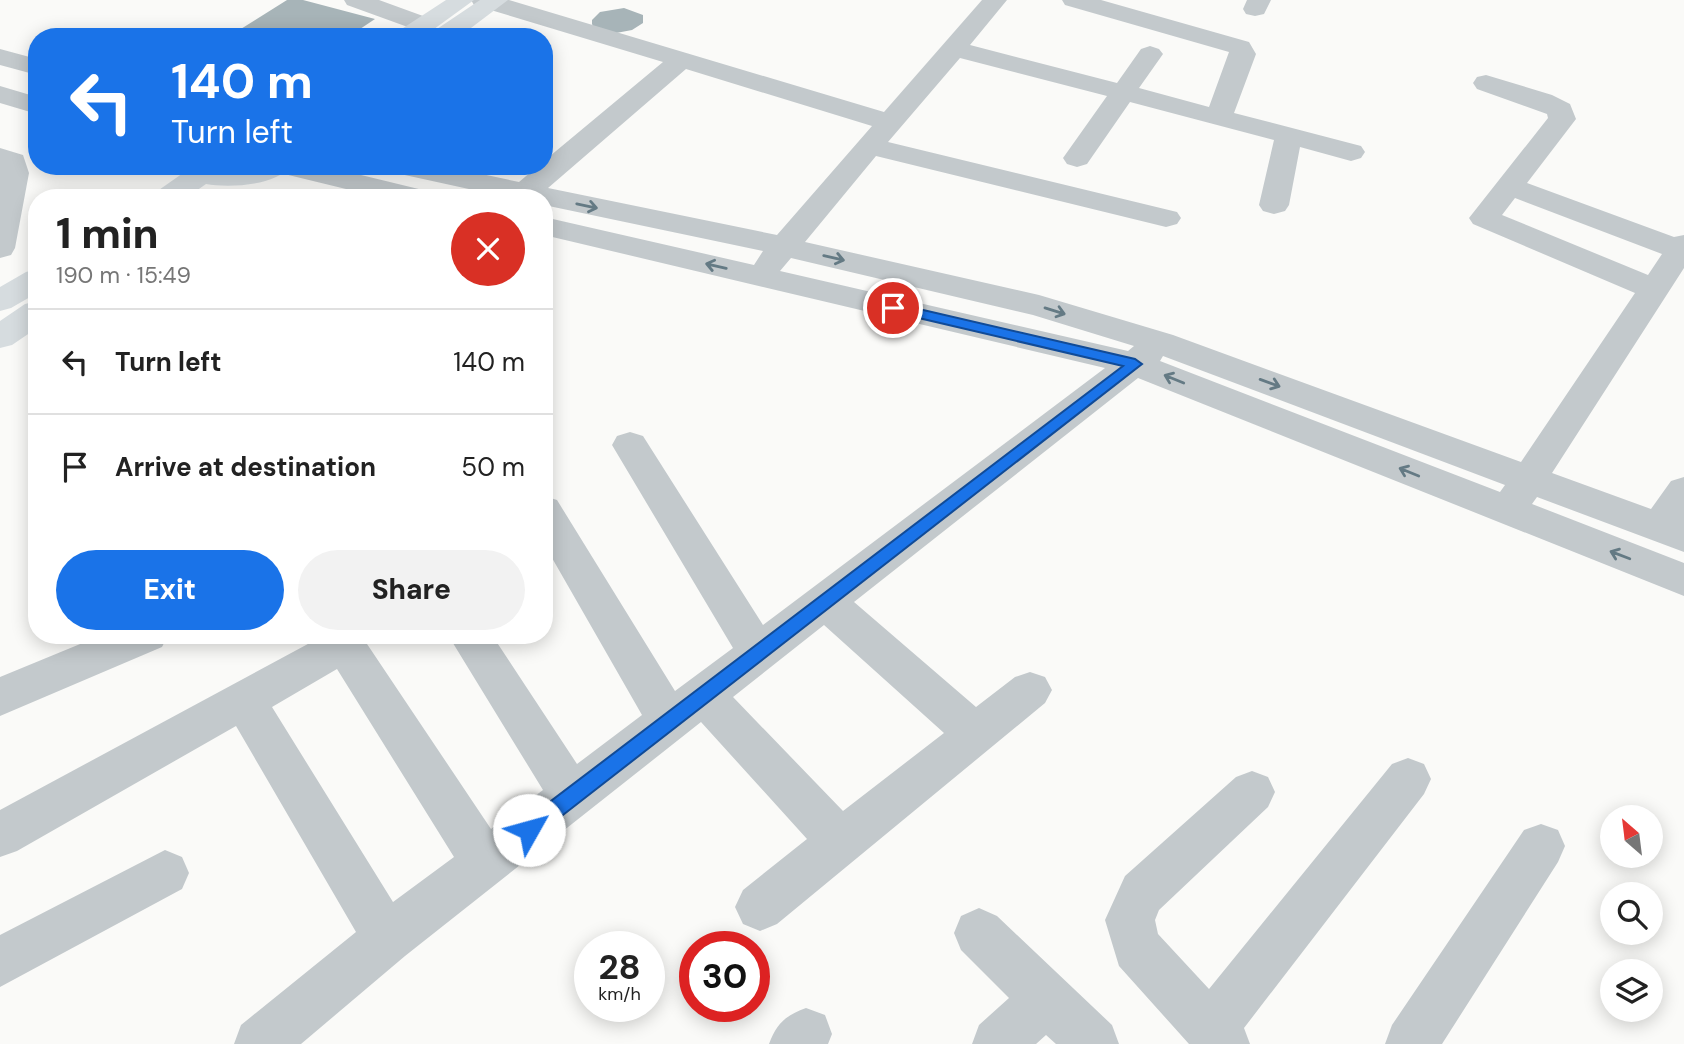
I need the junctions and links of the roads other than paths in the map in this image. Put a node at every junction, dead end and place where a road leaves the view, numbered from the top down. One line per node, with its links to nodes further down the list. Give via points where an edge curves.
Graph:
1 (356, 0): 6 (street)
2 (462, 0): 7 (highway)
3 (995, 0): 9 (street)
4 (1074, 0): 18 (street, via 1240,47 1243,54)
5 (490, 1): 8 (highway); 12 (street)
6 (414, 28)
7 (430, 28)
8 (434, 28)
9 (953, 48): 15 (street); 19 (street)
10 (1150, 54): 15 (street)
11 (0, 57): 13 (street)
12 (681, 60): 19 (street); 25 (street)
13 (28, 65)
14 (1486, 83): 31 (street, via 1560,110 1562,119)
15 (1121, 93): 18 (street); 24 (street)
16 (0, 94): 17 (street)
17 (28, 103)
18 (1218, 119): 20 (street)
19 (889, 122): 21 (street)
20 (1288, 138): 22 (street); 38 (street)
21 (868, 146): 39 (street); 42 (street)
22 (1351, 152)
23 (0, 157): 36 (street, via 13,161 15,173)
24 (1077, 158)
25 (553, 168)
26 (257, 175): 30 (highway)
27 (324, 175): 33 (street)
28 (442, 175): 34 (street)
29 (545, 175): 35 (street)
30 (207, 179): 32 (highway)
31 (1509, 186): 43 (street); 48 (street, via 1484,218)
32 (185, 189)
33 (383, 189)
34 (506, 189)
35 (529, 189)
36 (6, 194): 41 (street)
37 (553, 199): 42 (street, one-way to 42)
38 (1274, 205)
39 (1166, 218)
40 (553, 228): 44 (street, one-way to 40)
41 (1, 239)
42 (782, 246): 44 (street); 52 (street, one-way to 52, via 1039,306)
43 (1682, 247): 48 (street)
44 (759, 276): 52 (street)
45 (28, 280): 47 (street)
46 (28, 284): 49 (highway)
47 (0, 286)
48 (1654, 289): 54 (street)
49 (0, 301)
50 (28, 318): 51 (highway)
51 (0, 337)
52 (1148, 353): 54 (street, one-way to 54); 56 (street, one-way to 52); 60 (street)
53 (630, 445): 65 (street)
54 (1528, 479): 56 (street); 58 (street)
55 (1684, 491): 58 (street)
56 (1508, 511): 59 (street, one-way to 56)
57 (553, 523): 69 (street)
58 (1672, 533)
59 (1684, 580)
60 (825, 601): 65 (street); 70 (street)
61 (126, 644): 67 (street)
62 (335, 644): 68 (street)
63 (344, 644): 77 (street)
64 (475, 644): 73 (street)
65 (758, 653): 69 (street)
66 (1030, 690): 70 (street)
67 (0, 697)
68 (244, 700): 74 (street); 81 (street)
69 (686, 708): 73 (street); 75 (street)
70 (975, 733): 75 (street)
71 (1408, 779): 84 (street)
72 (1252, 792): 84 (street, via 1142,893 1130,920 1136,948)
73 (572, 796): 77 (street)
74 (0, 835)
75 (841, 842): 79 (street)
76 (1541, 846): 88 (street)
77 (486, 864): 81 (street)
78 (165, 873): 82 (street)
79 (760, 907)
80 (979, 933): 83 (street)
81 (387, 938): 85 (street)
82 (0, 962)
83 (1046, 999): 86 (street); 87 (street)
84 (1217, 1036)
85 (260, 1044)
86 (998, 1044)
87 (1093, 1044)
88 (1411, 1044)

